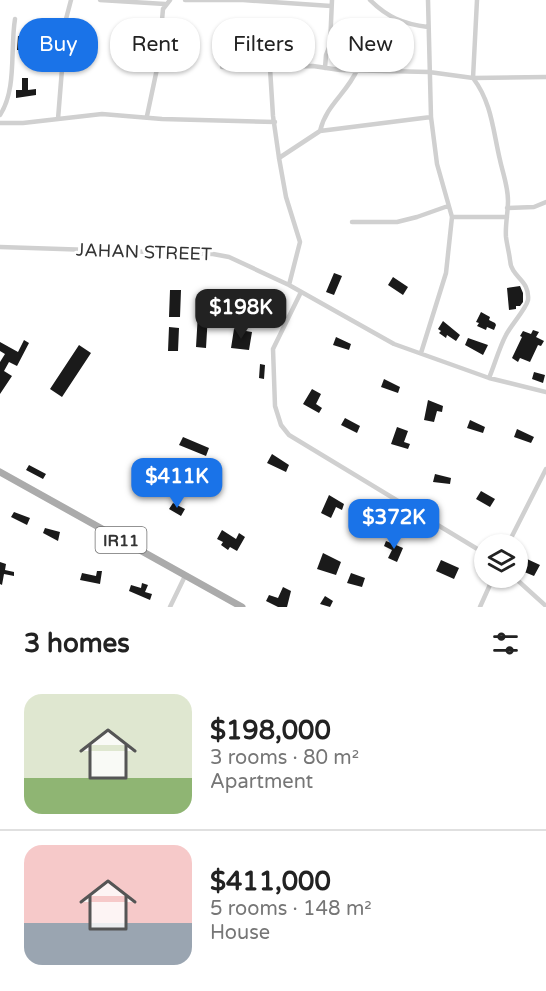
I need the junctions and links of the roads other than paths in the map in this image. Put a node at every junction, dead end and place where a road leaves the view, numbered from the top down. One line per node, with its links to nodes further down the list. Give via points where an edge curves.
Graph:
1 (71, 0): 24 (street)
2 (100, 0): 8 (street)
3 (170, 0): 10 (street)
4 (185, 0): 9 (street)
5 (370, 0): 12 (street, via 401,22)
6 (428, 0): 12 (street)
7 (477, 0): 20 (street)
8 (114, 1): 10 (street)
9 (332, 3): 14 (street)
10 (165, 4): 22 (street)
11 (15, 19): 21 (street, via 9,100)
12 (428, 27): 18 (street)
13 (315, 67): 14 (street)
14 (325, 68)
15 (270, 72): 25 (street)
16 (356, 72): 27 (street, via 351,86 322,119)
17 (376, 72): 18 (street)
18 (429, 72): 20 (street); 23 (street)
19 (546, 77): 20 (street)
20 (473, 78): 31 (street, via 489,106 505,177)
21 (0, 115)
22 (147, 116): 24 (street, via 102,114); 25 (street)
23 (431, 117): 27 (street); 30 (street)
24 (58, 119): 26 (street)
25 (275, 122): 28 (street)
26 (0, 123)
27 (320, 131): 28 (street)
28 (279, 158): 36 (street, via 300,242)
29 (546, 202): 31 (street, via 534,207)
30 (448, 206): 32 (street); 34 (street, via 397,222)
31 (507, 208): 33 (street)
32 (452, 217): 33 (street); 38 (street, via 446,273)
33 (507, 217): 39 (street, via 512,271 524,281 528,298 506,336)
34 (352, 222)
35 (0, 247): 36 (street, JAHAN STREET, via 213,254 229,257)
36 (289, 285): 37 (street, JAHAN STREET)
37 (301, 292): 38 (street, JAHAN STREET, via 394,344); 44 (street, via 273,349 273,389 281,425 289,435)
38 (420, 353): 39 (street, JAHAN STREET)
39 (489, 378): 40 (street, JAHAN STREET)
40 (546, 392)
41 (546, 470): 43 (street)
42 (0, 472): 45 (main road, IR11)
43 (513, 534)
44 (474, 547)
45 (185, 576): 49 (street); 50 (main road, IR11)
46 (489, 588): 51 (street)
47 (526, 588): 48 (street)
48 (546, 606)
49 (170, 607)
50 (243, 607)
51 (480, 607)

